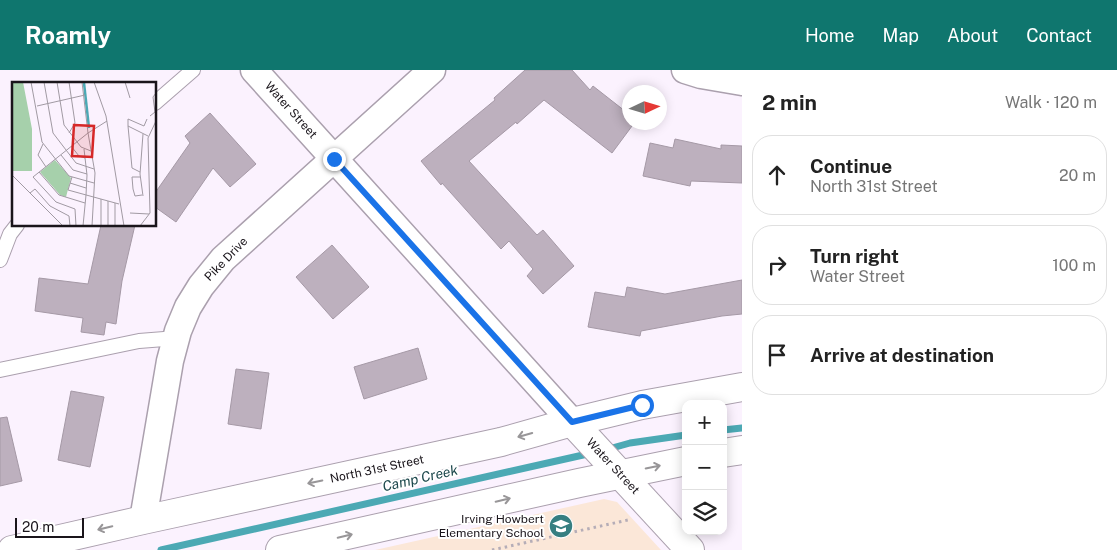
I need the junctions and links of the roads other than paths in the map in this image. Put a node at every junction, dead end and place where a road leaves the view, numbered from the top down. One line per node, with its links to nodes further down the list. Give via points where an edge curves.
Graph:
1 (193, 70): 6 (lane)
2 (254, 70): 7 (street, Water Street)
3 (432, 70): 7 (street, Pike Drive)
4 (685, 70): 5 (street)
5 (742, 82)
6 (156, 102)
7 (334, 159): 10 (street, Pike Drive, via 223,259 188,307); 13 (street, Water Street)
8 (17, 226): 9 (lane, via 10,234)
9 (0, 260)
10 (177, 338): 11 (lane, via 139,340); 18 (street, Pike Drive, via 170,361)
11 (0, 370)
12 (742, 387): 13 (main road, North 31st Street, via 642,405)
13 (572, 422): 17 (main road, Water Street); 18 (main road, North 31st Street, one-way to 18, via 501,442)
14 (742, 450): 15 (main road)
15 (727, 452)
16 (682, 462): 17 (main road, one-way to 16)
17 (621, 474): 19 (main road, Water Street); 21 (main road, one-way to 17)
18 (143, 520): 20 (main road, North 31st Street, one-way to 20)
19 (680, 547)
20 (12, 550)
21 (280, 550)

